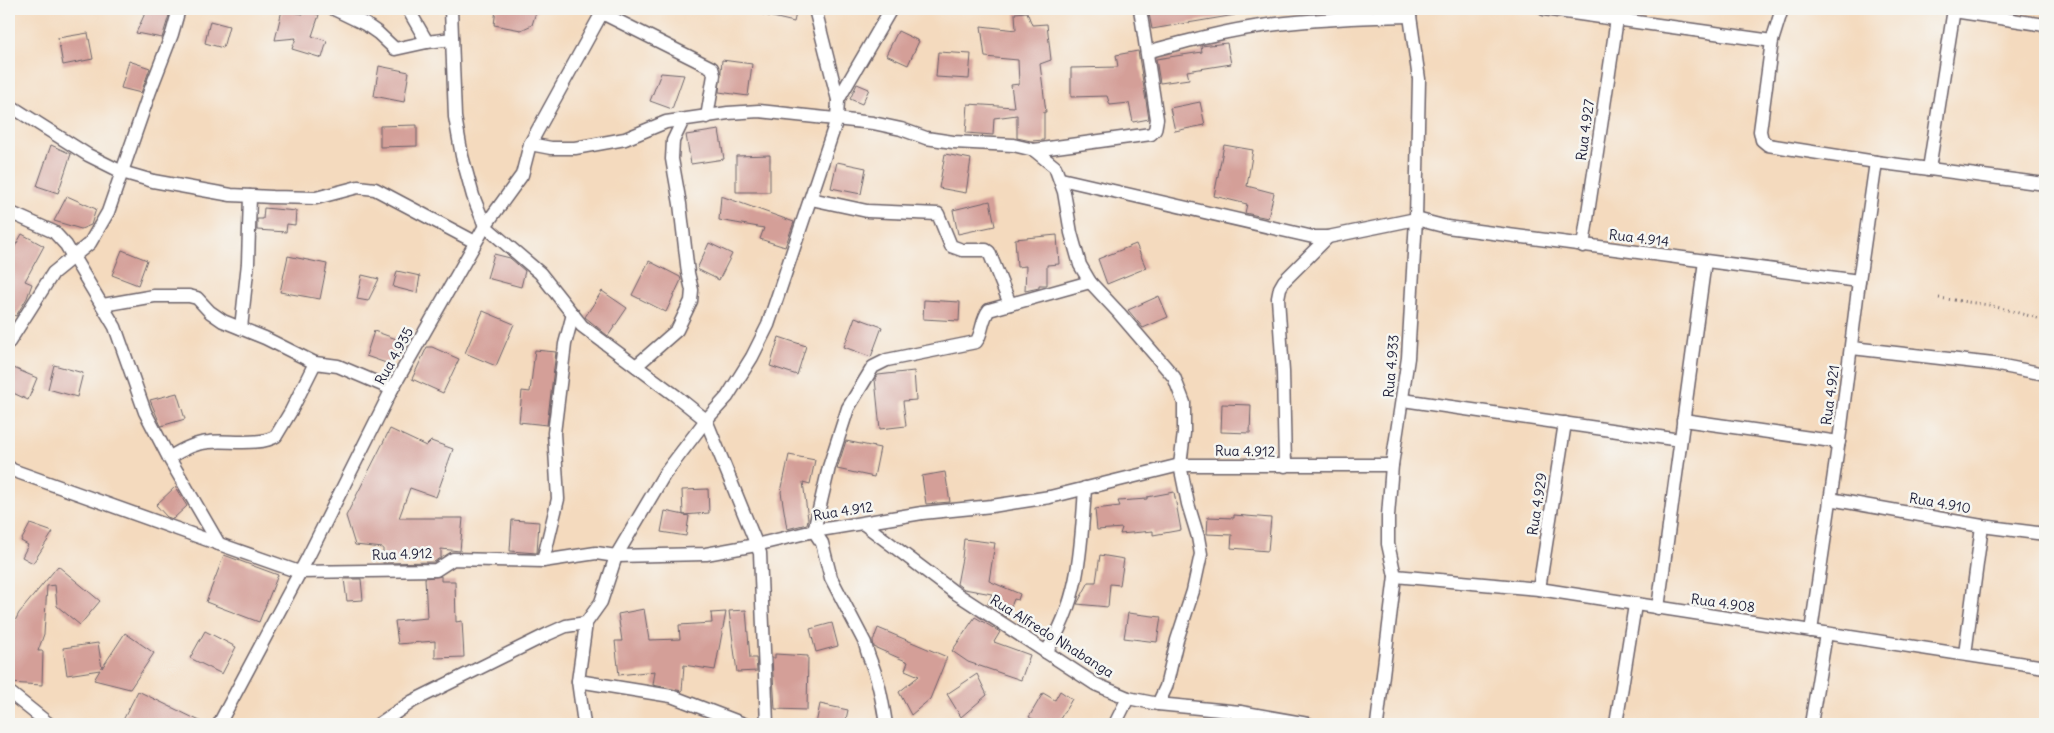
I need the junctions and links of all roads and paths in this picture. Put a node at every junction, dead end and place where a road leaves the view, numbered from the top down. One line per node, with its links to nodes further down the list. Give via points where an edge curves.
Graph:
1 (179, 9): 28 (street)
2 (334, 9): 17 (street, via 365,24 395,49)
3 (408, 9): 17 (street)
4 (451, 9): 15 (street)
5 (815, 9): 19 (street)
6 (891, 9): 19 (street)
7 (1140, 9): 18 (street)
8 (1544, 9): 13 (street)
9 (1782, 9): 16 (street)
10 (1954, 10): 14 (street); 27 (street)
11 (603, 11): 21 (street, via 712,68 714,74); 24 (street, Rua 4.935)
12 (1410, 12): 18 (street, via 1268,25 1189,40); 34 (street, Rua 4.933, via 1419,78)
13 (1616, 19): 16 (street); 38 (street, Rua 4.927)
14 (2045, 25)
15 (452, 39): 17 (street); 35 (street, via 455,117 473,196)
16 (1772, 41): 26 (street, via 1760,131 1762,140 1768,145)
17 (427, 42)
18 (1147, 52): 25 (street, via 1157,125 1151,134)
19 (838, 100): 22 (street)
20 (9, 106): 28 (street)
21 (707, 117): 22 (street, via 759,111); 23 (street)
22 (837, 119): 25 (street, via 873,123 926,138 1013,145); 32 (street)
23 (683, 120): 24 (street, via 666,122 625,139 590,146 551,148); 52 (street, via 674,141 672,159 692,290 691,302 677,330)
24 (530, 144): 35 (street, Rua 4.935, via 522,175)
25 (1034, 150): 29 (street, via 1055,167)
26 (1876, 162): 27 (street); 41 (street, Rua 4.921)
27 (1929, 169): 30 (street)
28 (122, 172): 31 (street, via 153,181); 39 (street, via 108,212 90,244)
29 (1061, 179): 36 (street, via 1264,227); 42 (street, via 1080,265)
30 (2045, 184)
31 (250, 196): 37 (street, via 316,198 358,187 375,189); 48 (street)
32 (811, 199): 44 (street, via 867,211 938,214 951,246 989,252); 56 (street, via 768,325 727,397)
33 (9, 212): 39 (street, via 54,232)
34 (1416, 219): 36 (street); 38 (street, Rua 4.914, via 1447,227); 55 (street, Rua 4.933)
35 (485, 226): 37 (street, Rua 4.935); 46 (street, via 540,273)
36 (1328, 237): 64 (street, via 1284,281 1278,298)
37 (476, 242): 54 (street, Rua 4.935)
38 (1583, 246): 40 (street, Rua 4.914)
39 (72, 257): 45 (street); 49 (street, via 53,273)
40 (1705, 261): 41 (street, Rua 4.914); 57 (street)
41 (1859, 281): 50 (street, Rua 4.921)
42 (1090, 282): 44 (street); 62 (street, via 1174,377 1184,403)
43 (1939, 298): 47 (path, via 1989,305)
44 (1010, 304): 70 (street, via 989,310 976,342 887,360 873,367 848,408 828,467)
45 (103, 305): 48 (street, via 154,296 189,296 198,298 223,321); 61 (street, via 115,327 145,412)
46 (573, 314): 52 (street, via 582,326); 75 (street, via 565,344 554,433 558,499)
47 (2045, 320)
48 (241, 328): 51 (street)
49 (9, 342)
50 (1852, 348): 53 (street, via 1994,364); 60 (street, Rua 4.921)
51 (315, 363): 54 (street, via 338,366); 61 (street, via 276,436 260,440 208,442 181,450)
52 (636, 366): 56 (street)
53 (2045, 374)
54 (392, 389): 76 (street, Rua 4.935)
55 (1403, 400): 58 (street); 63 (street, Rua 4.933)
56 (706, 420): 73 (street); 74 (street, via 664,475)
57 (1683, 420): 59 (street); 60 (street)
58 (1565, 424): 59 (street); 78 (street, Rua 4.929)
59 (1680, 440): 80 (street)
60 (1839, 442): 67 (street, Rua 4.921)
61 (169, 458): 72 (street)
62 (1180, 465): 64 (street, Rua 4.912); 66 (street, Rua 4.912); 90 (street, via 1201,554 1166,687)
63 (1392, 465): 64 (street, Rua 4.912); 77 (street, Rua 4.933, via 1388,544)
64 (1285, 466)
65 (10, 470): 72 (street, Rua 4.912)
66 (1085, 488): 68 (street, Rua 4.912, via 1050,497 922,513); 84 (street, via 1081,560 1059,633)
67 (1830, 499): 69 (street, Rua 4.910); 82 (street, Rua 4.921)
68 (864, 524): 70 (street, Rua 4.912); 84 (street, Rua Alfredo Nhabanga, via 954,592)
69 (1982, 526): 71 (street, Rua 4.910); 85 (street)
70 (814, 530): 73 (street, Rua 4.912); 98 (street, via 822,543 831,578 865,643 881,694)
71 (2045, 534)
72 (219, 544): 76 (street, Rua 4.912)
73 (756, 545): 74 (street, Rua 4.912, via 706,554); 97 (street, via 760,553)
74 (616, 556): 75 (street, Rua 4.912, via 596,553); 81 (street, via 601,602)
75 (542, 560): 76 (street, Rua 4.912, via 453,559 436,570)
76 (300, 572): 93 (street, Rua 4.935)
77 (1395, 576): 78 (street, Rua 4.908); 102 (street, Rua 4.933)
78 (1539, 589): 79 (street, Rua 4.908)
79 (1635, 605): 80 (street, Rua 4.908); 103 (street)
80 (1658, 608): 82 (street, Rua 4.908)
81 (586, 623): 87 (street); 94 (street, via 566,626 548,634 413,702)
82 (1811, 631): 83 (street, Rua 4.908)
83 (1826, 634): 85 (street, Rua 4.908); 104 (street)
84 (1046, 652): 89 (street, Rua Alfredo Nhabanga, via 1095,684)
85 (1965, 654): 86 (street, Rua 4.908)
86 (2045, 667)
87 (578, 681): 95 (street); 96 (street, via 671,696)
88 (9, 692): 92 (street)
89 (1128, 698): 90 (street, Rua Alfredo Nhabanga); 99 (street)
90 (1158, 704): 91 (street, Rua Alfredo Nhabanga)
91 (1240, 712): 100 (street); 101 (street, Rua Alfredo Nhabanga)
92 (49, 724)
93 (219, 724)
94 (379, 724)
95 (584, 724)
96 (744, 724)
97 (768, 724)
98 (886, 724)
99 (1115, 724)
100 (1235, 724)
101 (1308, 724)
102 (1376, 724)
103 (1616, 724)
104 (1811, 724)

